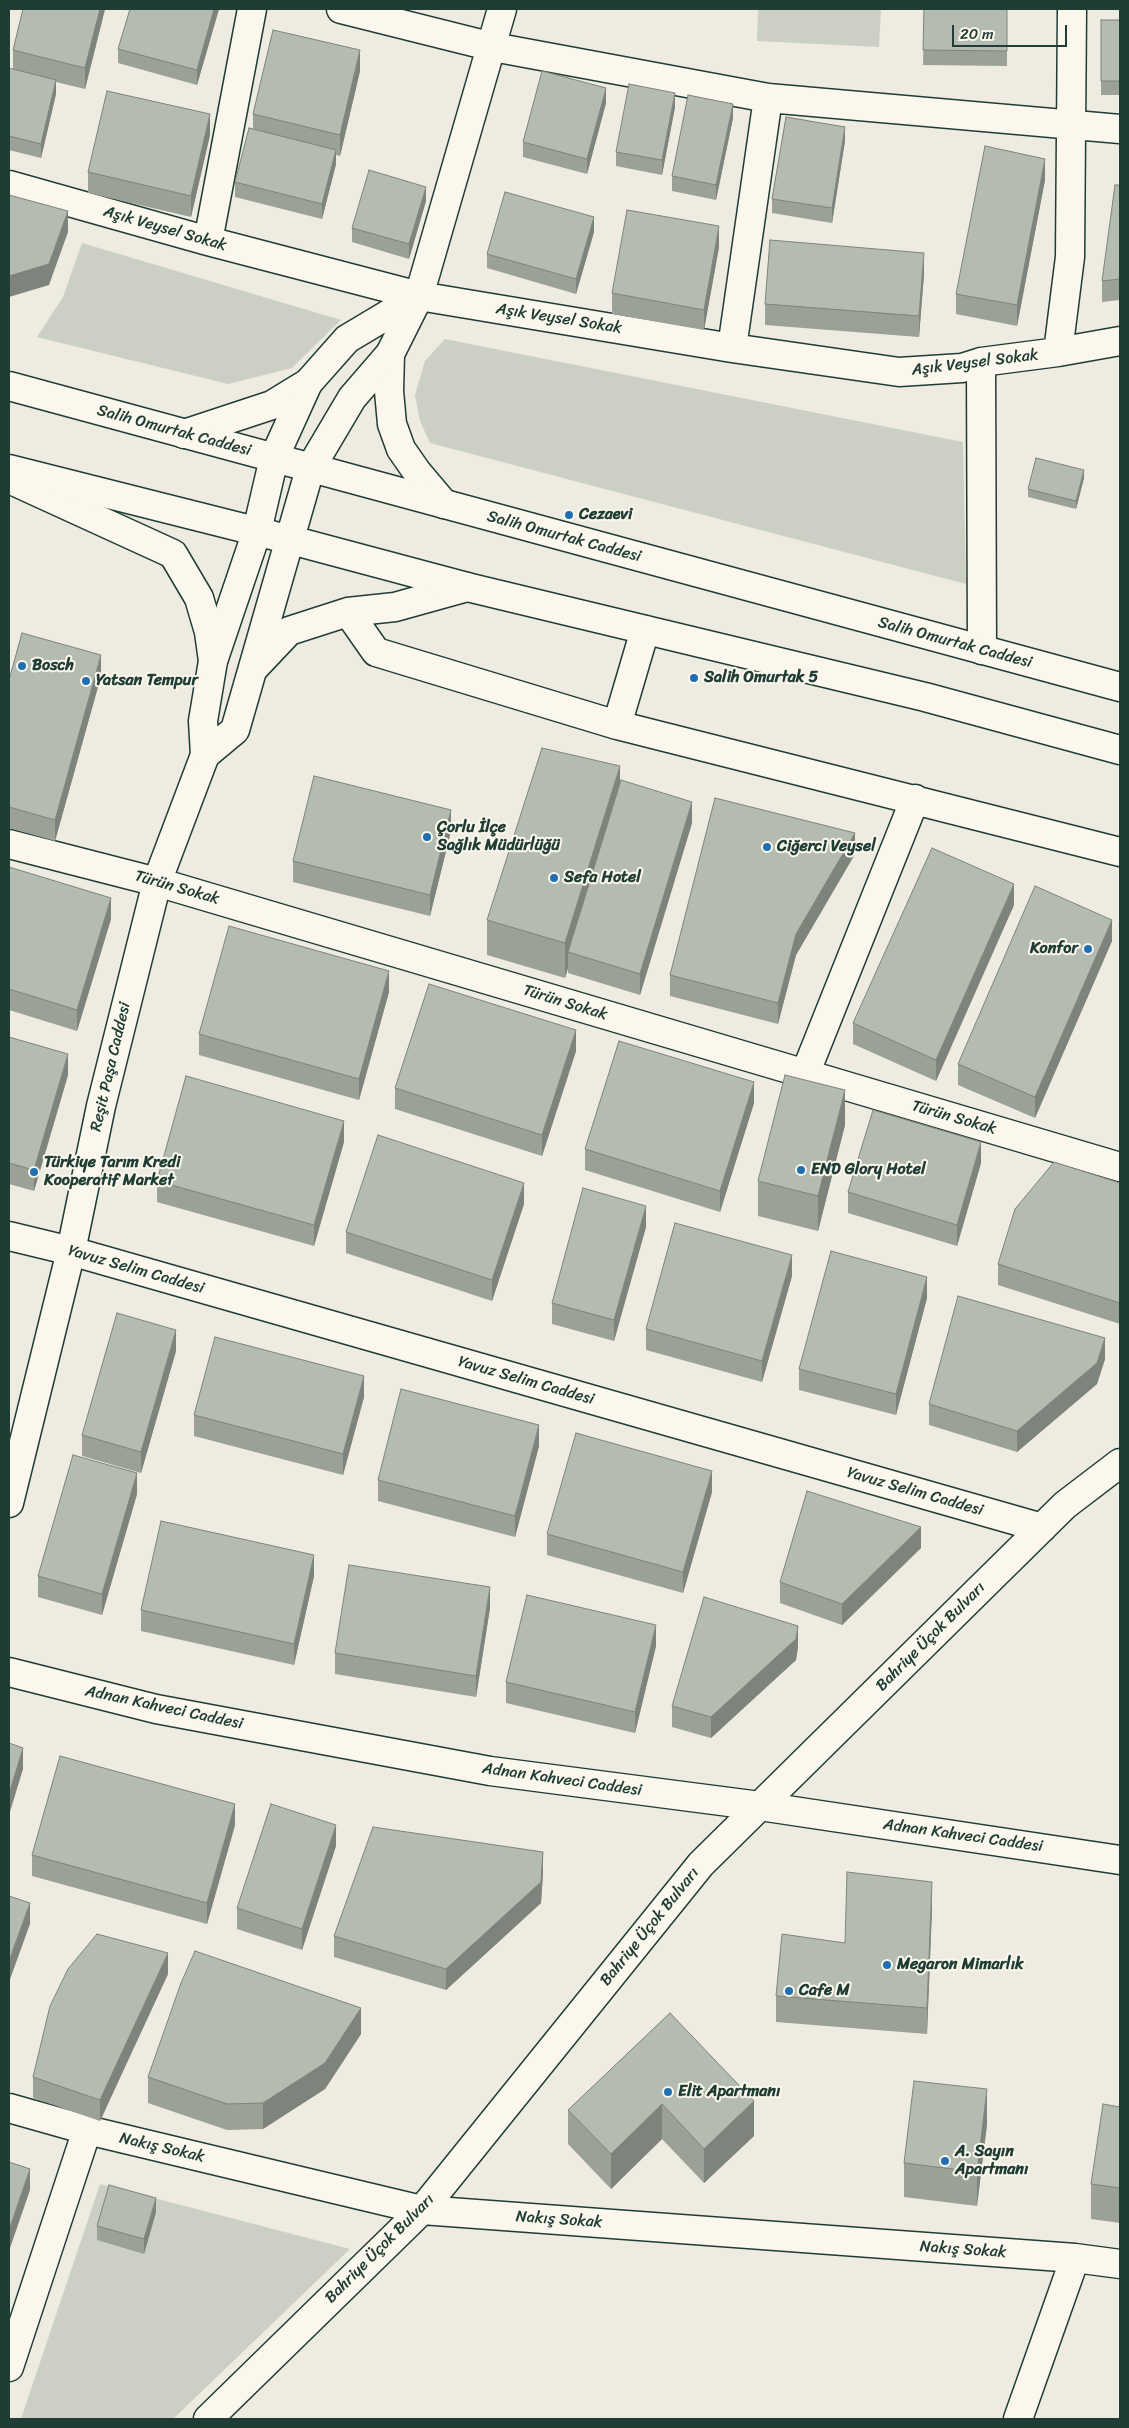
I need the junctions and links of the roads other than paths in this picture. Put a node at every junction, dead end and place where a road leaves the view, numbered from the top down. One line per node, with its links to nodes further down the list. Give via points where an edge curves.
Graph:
1 (252, 9): 10 (street)
2 (341, 9): 5 (street)
3 (502, 9): 5 (street)
4 (1072, 9): 7 (street)
5 (493, 46): 6 (street); 11 (street)
6 (768, 98): 7 (street); 13 (street)
7 (1070, 126): 8 (street); 14 (street, via 1070,257)
8 (1120, 129)
9 (9, 185): 10 (street, Aşık Veysel Sokak)
10 (208, 241): 11 (street, Aşık Veysel Sokak)
11 (419, 296): 13 (street, Aşık Veysel Sokak); 15 (street); 17 (street, via 347,340)
12 (1120, 341): 14 (street, Aşık Veysel Sokak)
13 (732, 348): 16 (street, Aşık Veysel Sokak, via 899,372 962,368)
14 (1058, 352): 16 (street, Aşık Veysel Sokak)
15 (390, 354): 22 (street, via 352,398); 24 (street, via 392,424 401,450)
16 (981, 362): 30 (street)
17 (308, 383): 19 (street, via 272,405); 20 (street)
18 (9, 386): 19 (street, Salih Omurtak Caddesi)
19 (184, 434): 20 (street, Salih Omurtak Caddesi)
20 (274, 458): 22 (street, Salih Omurtak Caddesi); 25 (street)
21 (9, 469): 25 (street)
22 (310, 469): 24 (street, Salih Omurtak Caddesi); 26 (street)
23 (9, 479): 31 (street, via 173,554 199,598)
24 (444, 504): 30 (street, Salih Omurtak Caddesi)
25 (257, 531): 26 (street); 31 (street)
26 (291, 540): 27 (street); 32 (street)
27 (467, 587): 28 (street, via 395,607); 29 (street)
28 (348, 612): 32 (street, via 289,631); 34 (street, via 376,652)
29 (645, 630): 34 (street); 35 (street, via 925,697)
30 (982, 650): 33 (street, Salih Omurtak Caddesi)
31 (213, 661): 36 (street, via 203,721)
32 (254, 668): 36 (street, via 236,730)
33 (1120, 687)
34 (617, 725): 37 (street)
35 (1120, 750)
36 (205, 754): 40 (street, Reşit Paşa Caddesi)
37 (915, 799): 39 (street); 41 (street)
38 (9, 844): 40 (street, Türün Sokak)
39 (1120, 852)
40 (157, 882): 41 (street, Türün Sokak); 44 (street, Reşit Paşa Caddesi, via 101,1106)
41 (806, 1074): 42 (street, Türün Sokak)
42 (1120, 1167)
43 (9, 1236): 44 (street, Yavuz Selim Caddesi)
44 (71, 1251): 46 (street, Reşit Paşa Caddesi); 47 (street, Yavuz Selim Caddesi)
45 (1120, 1462): 47 (street, Bahriye Üçok Bulvarı, via 1065,1505)
46 (9, 1503)
47 (1042, 1528): 49 (street, Bahriye Üçok Bulvarı)
48 (9, 1672): 49 (street, Adnan Kahveci Caddesi, via 156,1710 490,1771)
49 (760, 1806): 50 (street, Adnan Kahveci Caddesi); 53 (street, Bahriye Üçok Bulvarı, via 700,1864)
50 (1120, 1860)
51 (9, 2108): 52 (street, Nakış Sokak)
52 (87, 2130): 53 (street, Nakış Sokak); 56 (street)
53 (422, 2210): 54 (street, Nakış Sokak); 57 (street, Bahriye Üçok Bulvarı)
54 (1075, 2258): 55 (street, Nakış Sokak); 58 (street)
55 (1120, 2264)
56 (9, 2367)
57 (208, 2419)
58 (1018, 2419)

